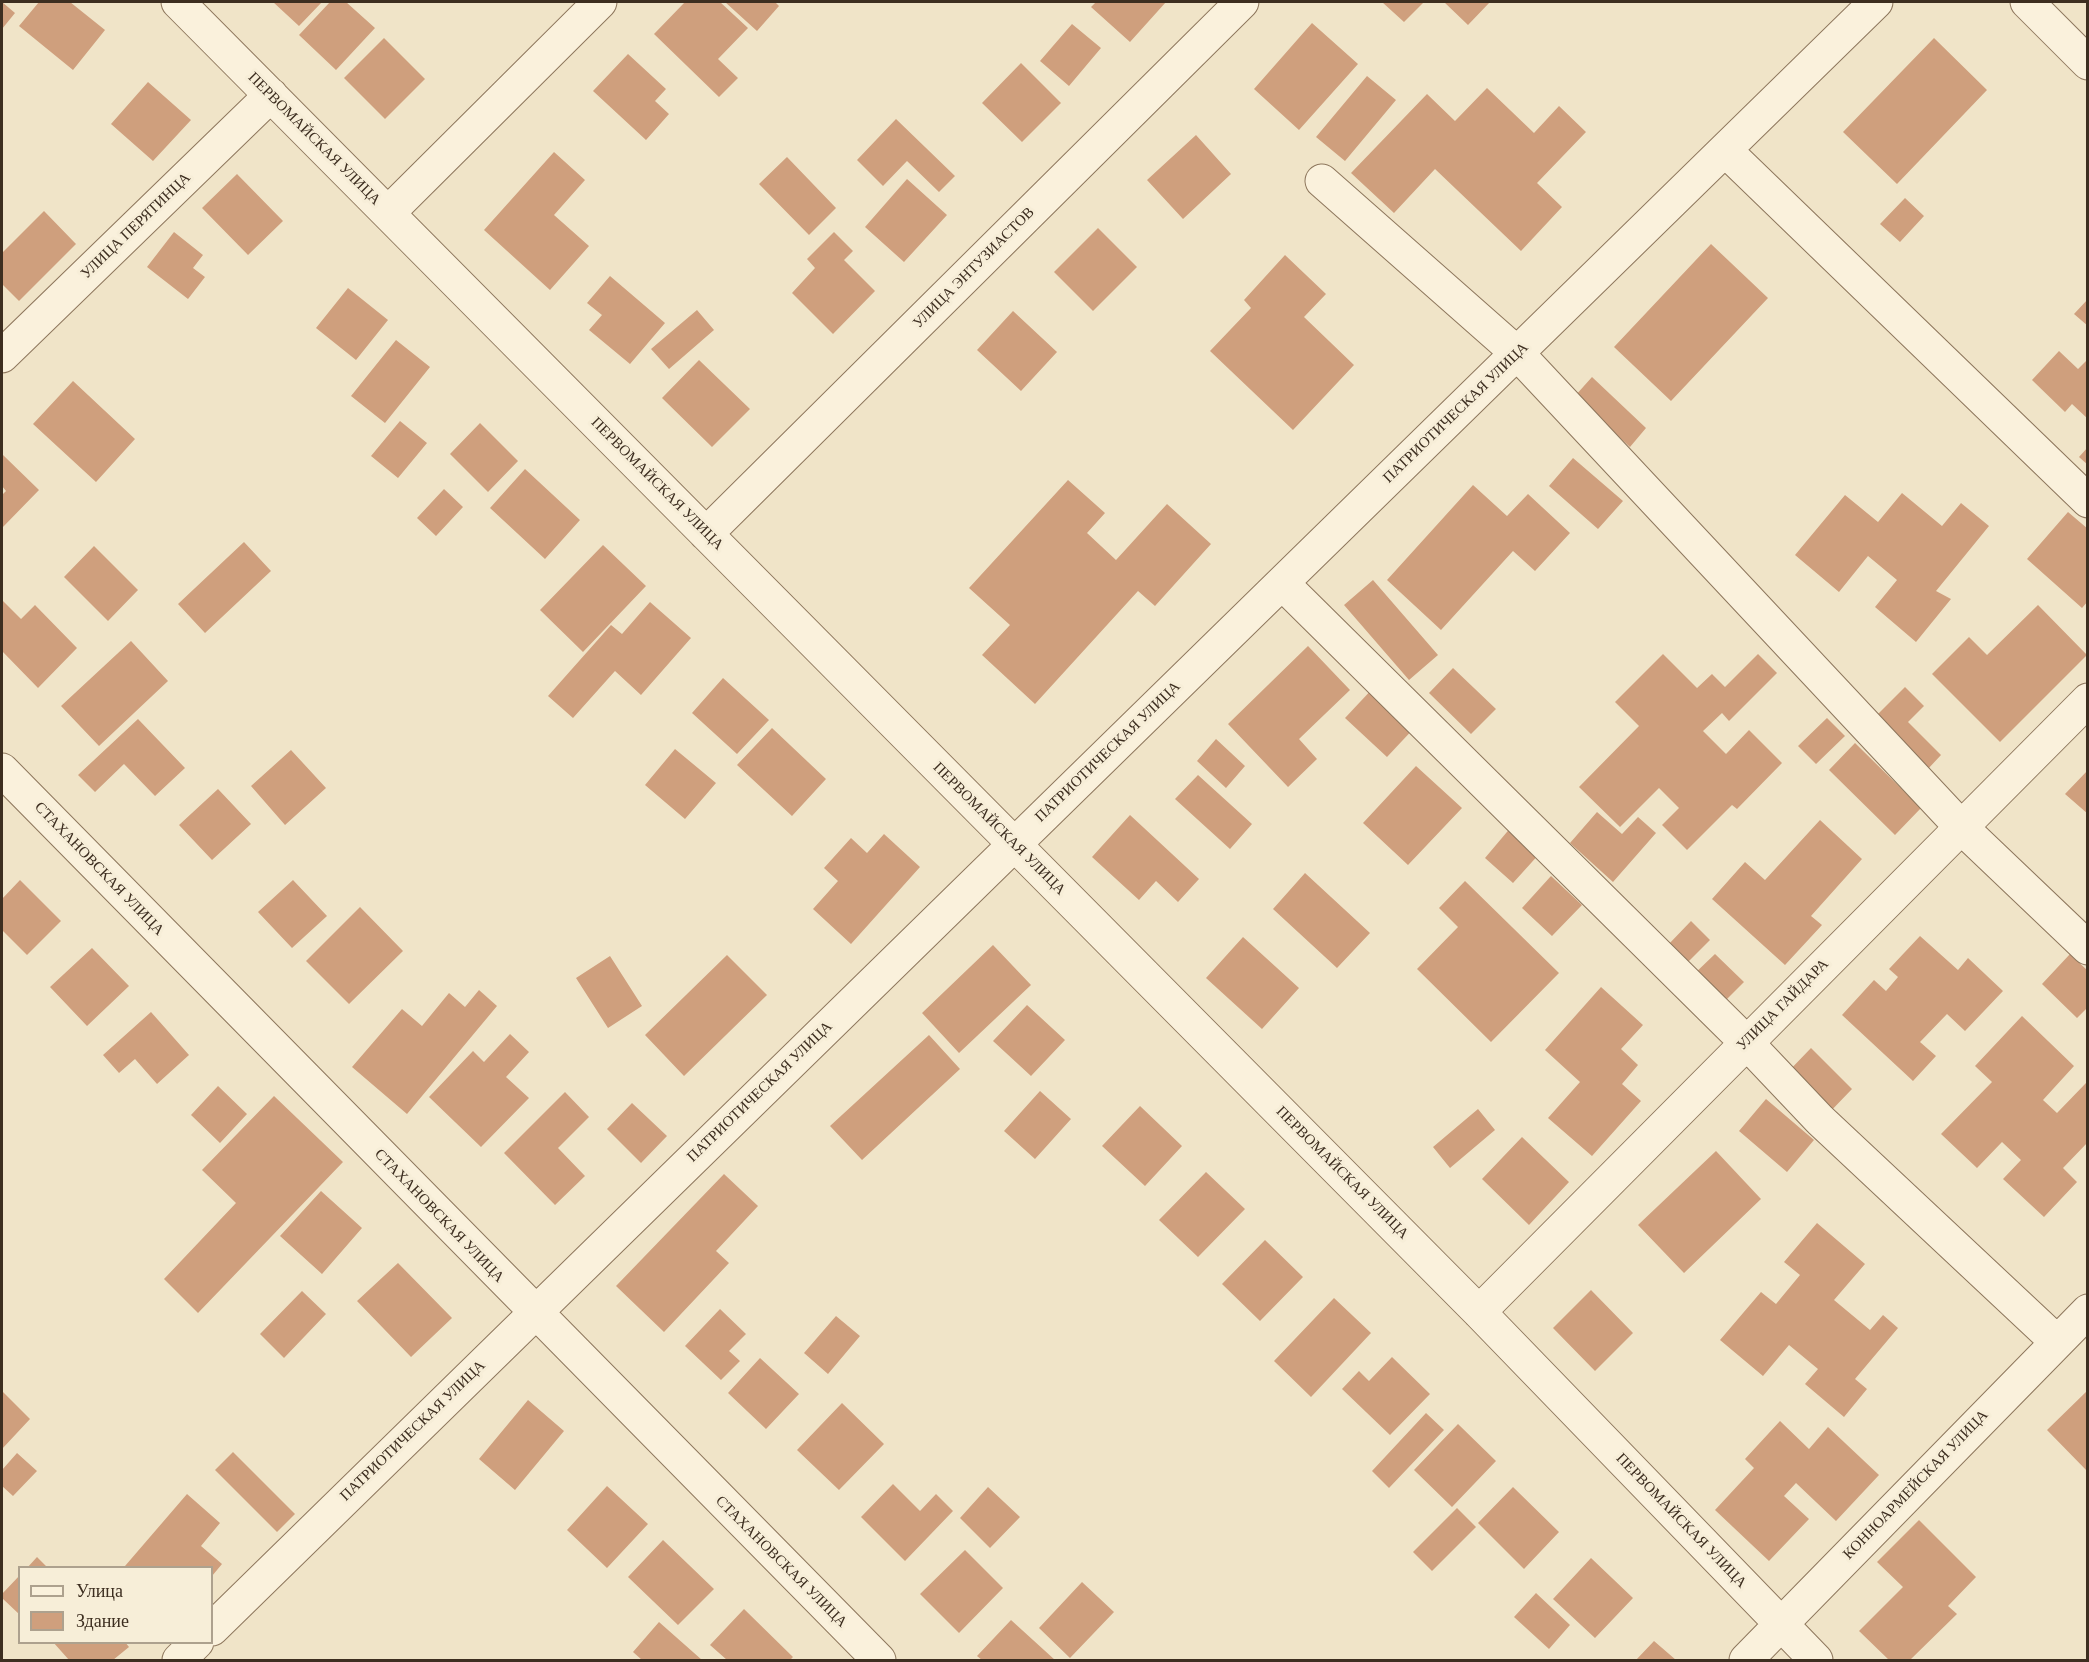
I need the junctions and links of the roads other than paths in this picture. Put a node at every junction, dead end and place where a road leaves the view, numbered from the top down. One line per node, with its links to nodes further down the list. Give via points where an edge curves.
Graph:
1 (178, 2): 7 (street, ПЕРВОМАЙСКАЯ УЛИЦА)
2 (600, 2): 10 (street)
3 (1242, 2): 14 (street, УЛИЦА ЭНТУЗИАСТОВ)
4 (1876, 2): 8 (street, ПАТРИОТИЧЕСКАЯ УЛИЦА)
5 (2027, 2): 6 (street)
6 (2088, 63)
7 (271, 95): 10 (street, ПЕРВОМАЙСКАЯ УЛИЦА); 12 (street, УЛИЦА ПЕРЯТИНЦА)
8 (1725, 150): 11 (street, ПАТРИОТИЧЕСКАЯ УЛИЦА); 13 (street)
9 (1322, 181): 11 (street)
10 (388, 213): 14 (street, ПЕРВОМАЙСКАЯ УЛИЦА)
11 (1517, 353): 15 (street, ПАТРИОТИЧЕСКАЯ УЛИЦА); 18 (street)
12 (2, 356)
13 (2088, 501)
14 (706, 534): 19 (street, ПЕРВОМАЙСКАЯ УЛИЦА)
15 (1282, 583): 19 (street, ПАТРИОТИЧЕСКАЯ УЛИЦА); 21 (street)
16 (2088, 700): 18 (street, УЛИЦА ГАЙДАРА)
17 (2, 770): 24 (street, СТАХАНОВСКАЯ УЛИЦА)
18 (1962, 828): 20 (street); 21 (street, УЛИЦА ГАЙДАРА)
19 (1014, 844): 23 (street, ПЕРВОМАЙСКАЯ УЛИЦА); 24 (street, ПАТРИОТИЧЕСКАЯ УЛИЦА)
20 (2088, 948)
21 (1746, 1042): 23 (street, УЛИЦА ГАЙДАРА); 25 (street, via 1820,1120)
22 (2088, 1311): 25 (street, КОННОАРМЕЙСКАЯ УЛИЦА)
23 (1479, 1312): 26 (street, ПЕРВОМАЙСКАЯ УЛИЦА)
24 (534, 1313): 27 (street, ПАТРИОТИЧЕСКАЯ УЛИЦА); 30 (street, СТАХАНОВСКАЯ УЛИЦА)
25 (2057, 1342): 26 (street, КОННОАРМЕЙСКАЯ УЛИЦА)
26 (1780, 1624): 31 (street, КОННОАРМЕЙСКАЯ УЛИЦА); 32 (street, ПЕРВОМАЙСКАЯ УЛИЦА)
27 (213, 1628)
28 (195, 1644): 29 (street)
29 (179, 1660)
30 (879, 1660)
31 (1746, 1660)
32 (1816, 1660)

